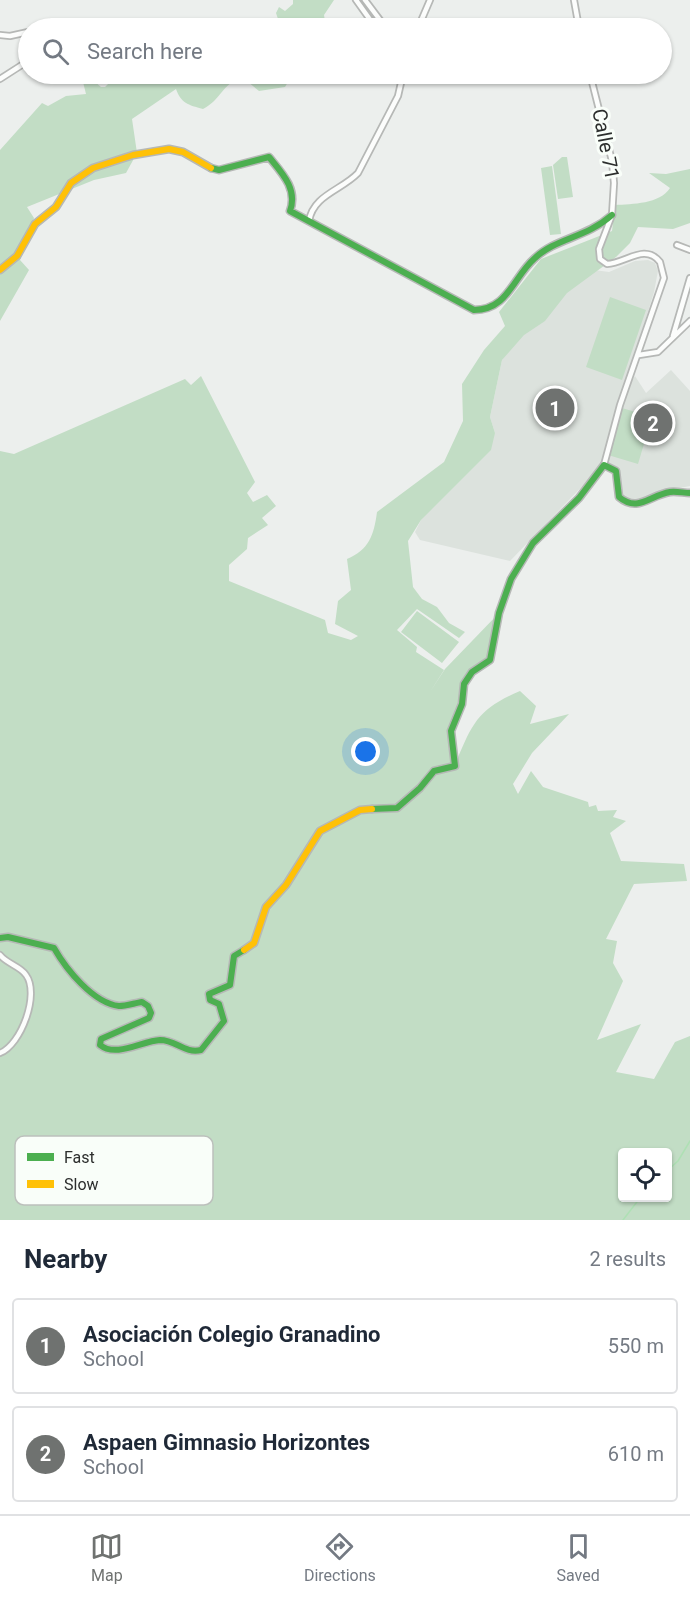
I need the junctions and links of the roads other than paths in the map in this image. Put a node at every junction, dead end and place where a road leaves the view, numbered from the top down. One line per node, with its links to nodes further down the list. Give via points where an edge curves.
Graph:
1 (356, 0): 5 (street)
2 (365, 0): 6 (street)
3 (430, 0): 7 (street)
4 (574, 0): 8 (street)
5 (369, 18)
6 (378, 18)
7 (422, 18)
8 (577, 18)
9 (18, 34): 10 (street)
10 (0, 35)
11 (18, 67): 12 (street)
12 (0, 77)
13 (401, 84): 16 (street, via 358,173 319,200)
14 (592, 84): 15 (street, Calle 71, via 614,171)
15 (612, 215): 16 (street, via 591,232 540,253 500,303 482,312 425,286); 23 (street, Calle 71, via 599,249 603,263 615,264 648,253 656,256 664,270)
16 (309, 221): 19 (street, via 290,211 292,189 266,156 243,166 219,170 184,151 150,151 78,176 54,210 35,223 14,263)
17 (677, 245): 18 (street)
18 (690, 250)
19 (0, 270)
20 (690, 278): 22 (street)
21 (690, 321): 22 (street)
22 (672, 339): 23 (street, via 658,352)
23 (639, 355): 24 (street)
24 (604, 465): 25 (street, via 616,471 619,497 626,503 642,504 669,492); 26 (street, via 574,504 533,543 511,579 499,613 490,660 472,672 464,684 462,704 452,730 454,766 434,771 397,808 360,810 320,831 286,885 266,907 257,938 234,956 230,985 210,994 210,1000 219,1004 224,1021 201,1050 188,1052 160,1040 105,1049 100,1045 101,1039 149,1018 148,1006 142,1002 122,1006 107,1003 75,979 54,948)
25 (690, 493)
26 (0, 938)
27 (0, 955): 28 (street, via 25,973 30,988 23,1030 12,1047)
28 (0, 1053)

